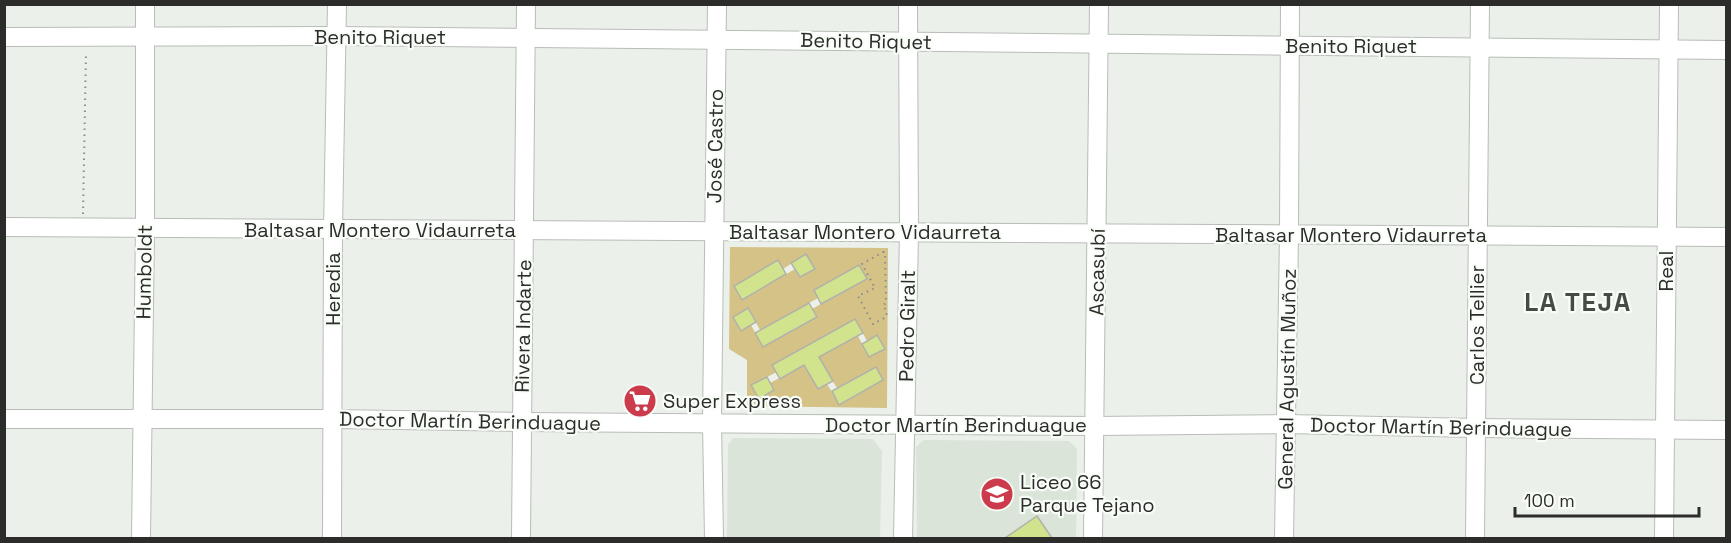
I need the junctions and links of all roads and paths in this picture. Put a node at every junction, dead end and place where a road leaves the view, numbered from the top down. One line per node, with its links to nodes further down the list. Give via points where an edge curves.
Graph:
1 (145, 4): 10 (street, Humboldt)
2 (337, 4): 11 (street, Heredia)
3 (526, 4): 14 (street, Rivera Indarte)
4 (717, 4): 15 (street, José Castro)
5 (908, 4): 16 (street, Pedro Giralt)
6 (1100, 4): 17 (street, Ascasubí)
7 (1290, 4): 18 (street, General Agustín Muñoz)
8 (1480, 4): 19 (street, Carlos Tellier)
9 (1669, 4): 20 (street, Real)
10 (145, 36): 11 (street, Benito Riquet); 13 (street, Benito Riquet); 24 (street, Humboldt)
11 (337, 36): 14 (street, Benito Riquet); 25 (street, Heredia)
12 (4, 37): 13 (street, Benito Riquet)
13 (86, 37): 23 (path)
14 (526, 38): 15 (street, Benito Riquet); 26 (street, Rivera Indarte)
15 (717, 39): 16 (street, Benito Riquet); 27 (street, José Castro)
16 (909, 42): 17 (street, Benito Riquet); 28 (street, Pedro Giralt)
17 (1099, 43): 18 (street, Benito Riquet); 29 (street, Ascasubí)
18 (1290, 45): 19 (street, Benito Riquet); 30 (street, General Agustín Muñoz)
19 (1479, 47): 20 (street, Benito Riquet); 31 (street, Carlos Tellier)
20 (1668, 50): 21 (street, Benito Riquet); 32 (street, Real)
21 (1726, 50)
22 (4, 227): 23 (street, Baltasar Montero Vidaurreta)
23 (83, 228): 24 (street, Baltasar Montero Vidaurreta)
24 (145, 228): 25 (street, Baltasar Montero Vidaurreta); 36 (street, Humboldt)
25 (333, 230): 26 (street, Baltasar Montero Vidaurreta); 37 (street, Heredia)
26 (524, 230): 27 (street, Baltasar Montero Vidaurreta); 38 (street, Rivera Indarte)
27 (714, 231): 28 (street, Baltasar Montero Vidaurreta); 39 (street, José Castro)
28 (909, 232): 29 (street, Baltasar Montero Vidaurreta); 41 (street, Pedro Giralt)
29 (1098, 234): 30 (street, Baltasar Montero Vidaurreta); 42 (street, Ascasubí)
30 (1289, 235): 31 (street, Baltasar Montero Vidaurreta); 40 (street, General Agustín Muñoz)
31 (1477, 236): 32 (street, Baltasar Montero Vidaurreta); 43 (street, Carlos Tellier)
32 (1667, 237): 33 (street, Baltasar Montero Vidaurreta); 44 (street, Real)
33 (1726, 237)
34 (883, 252): 34 (path, via 862,264 875,288 858,296 873,324 886,317 887,312 883,305)
35 (4, 419): 36 (street, Doctor Martín Berinduague)
36 (141, 419): 37 (street, Doctor Martín Berinduague); 46 (street, Humboldt)
37 (333, 419): 38 (street, Doctor Martín Berinduague); 47 (street, Heredia)
38 (522, 422): 39 (street, Doctor Martín Berinduague); 48 (street, Rivera Indarte)
39 (712, 423): 41 (street, Doctor Martín Berinduague); 49 (street, José Castro)
40 (1287, 424): 42 (street, Doctor Martín Berinduague); 43 (street, Doctor Martín Berinduague); 52 (street, General Agustín Muñoz)
41 (905, 425): 42 (street, Doctor Martín Berinduague); 50 (street, Pedro Giralt)
42 (1095, 426): 51 (street, Ascasubí)
43 (1476, 428): 44 (street, Doctor Martín Berinduague); 53 (street, Carlos Tellier)
44 (1665, 430): 45 (street, Doctor Martín Berinduague); 54 (street, Real)
45 (1726, 430)
46 (141, 538)
47 (332, 538)
48 (521, 538)
49 (714, 538)
50 (903, 538)
51 (1093, 538)
52 (1284, 538)
53 (1474, 538)
54 (1664, 538)

